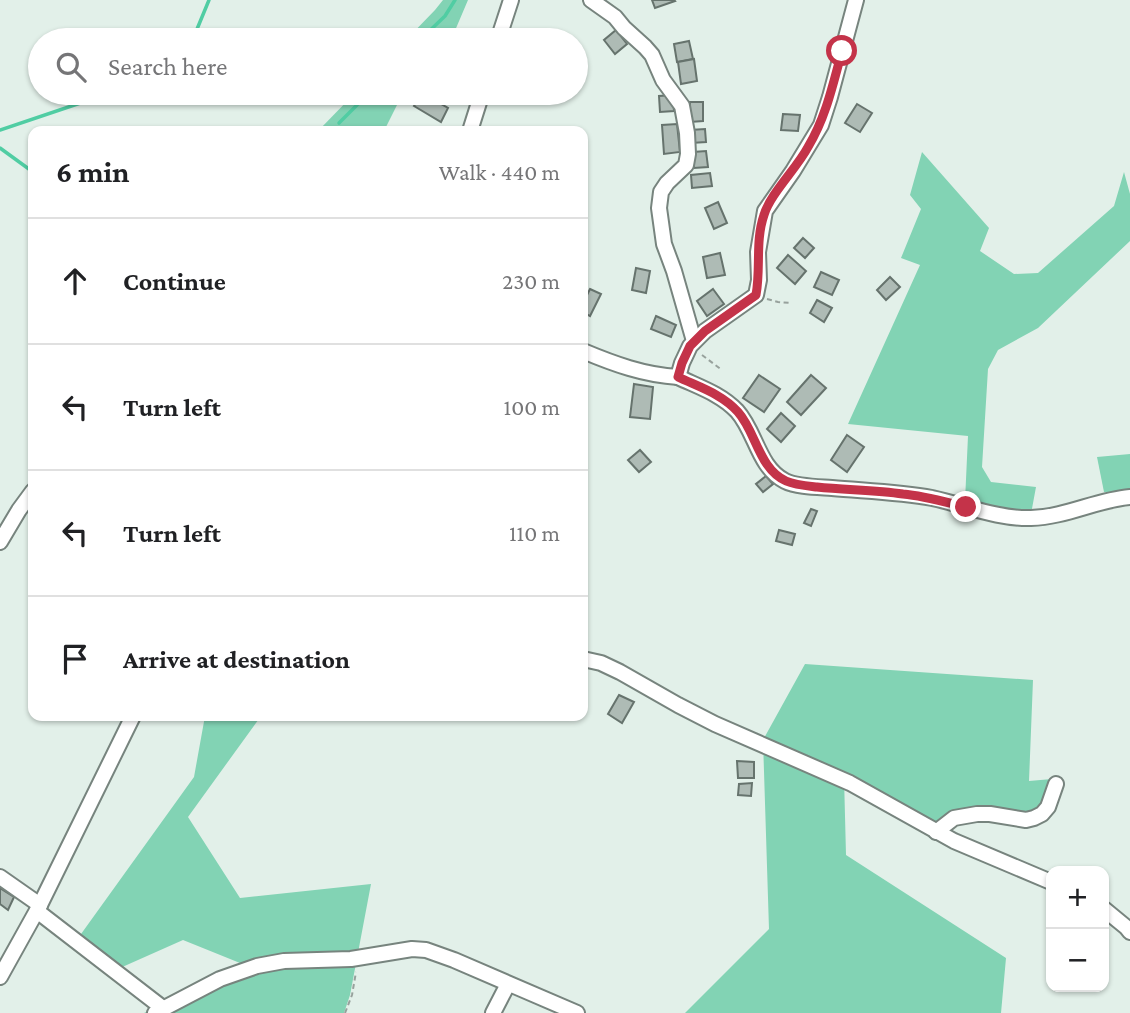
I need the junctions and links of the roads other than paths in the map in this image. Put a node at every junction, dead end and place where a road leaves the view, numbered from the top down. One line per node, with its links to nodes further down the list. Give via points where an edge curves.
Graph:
1 (511, 0): 4 (street)
2 (591, 0): 7 (street, via 652,55 682,106 686,165 661,192 659,208 664,244)
3 (856, 0): 7 (street, via 821,125 765,211 756,295)
4 (502, 28)
5 (478, 105): 6 (street)
6 (472, 126)
7 (692, 343): 9 (street)
8 (588, 353): 9 (street, via 656,376)
9 (678, 377): 10 (street, via 724,399 739,412 764,460 787,482 905,494 1030,518)
10 (1130, 497)
11 (28, 498): 12 (street)
12 (0, 542)
13 (588, 660): 16 (street, via 620,671 715,724 850,783)
14 (131, 721): 19 (street)
15 (1056, 784): 16 (street, via 1048,807 1034,818 977,814 954,818)
16 (936, 832): 18 (street)
17 (0, 877): 19 (street)
18 (1046, 880)
19 (39, 908): 22 (street); 24 (street, via 132,983)
20 (1109, 913): 21 (street)
21 (1130, 932)
22 (0, 977)
23 (508, 984): 24 (street, via 412,948 257,966 220,979); 25 (street); 26 (street)
24 (159, 1011)
25 (493, 1013)
26 (577, 1013)

